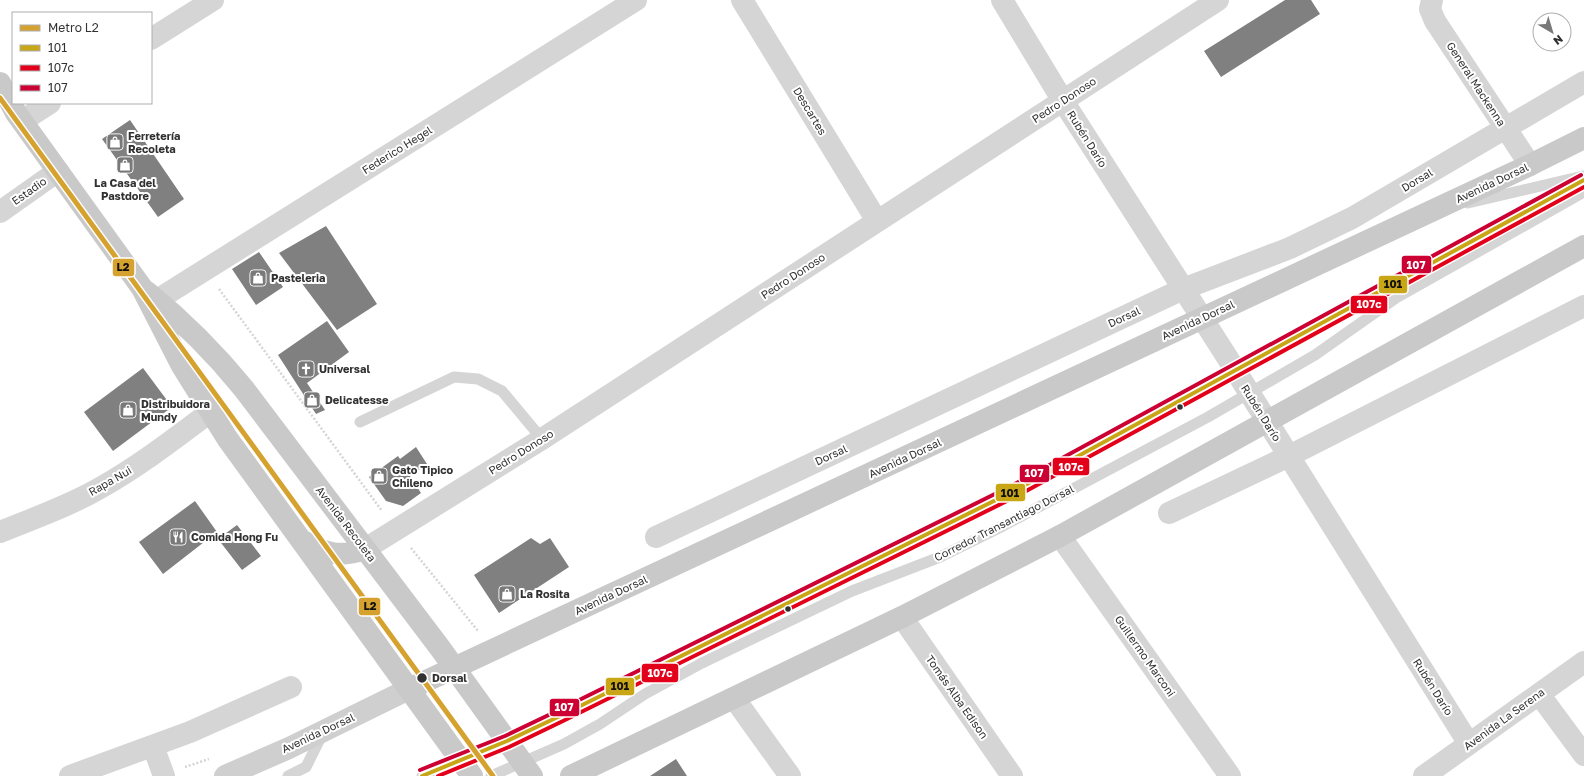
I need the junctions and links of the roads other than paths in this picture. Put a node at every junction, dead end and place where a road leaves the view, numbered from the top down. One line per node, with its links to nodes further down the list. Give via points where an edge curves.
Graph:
1 (213, 0): 7 (street)
2 (636, 0): 26 (street, Federico Hegel, via 205,270)
3 (742, 0): 23 (street, Descartes)
4 (1002, 0): 11 (street, Rubén Darío)
5 (1432, 0): 14 (street, General Mackenna, via 1430,9 1435,21)
6 (1216, 1): 11 (street, Pedro Donoso)
7 (152, 38)
8 (1584, 82): 14 (street, Dorsal)
9 (0, 84): 13 (main road, Avenida Recoleta)
10 (0, 98): 13 (main road, Avenida Recoleta)
11 (1063, 101): 23 (street, Pedro Donoso); 25 (street, Rubén Darío)
12 (48, 104): 13 (street)
13 (19, 117): 17 (main road, Avenida Recoleta)
14 (1506, 128): 16 (street, General Mackenna); 25 (street, Dorsal, via 1352,218 1290,248)
15 (1584, 138): 16 (main road, Avenida Dorsal)
16 (1530, 165): 22 (main road, Avenida Dorsal)
17 (58, 171): 21 (street, Estadio); 26 (main road, Avenida Recoleta)
18 (1584, 176): 22 (lane)
19 (1584, 180): 29 (lane)
20 (1584, 192): 30 (lane, Corredor Transantiago Dorsal, via 1396,298 1315,355)
21 (0, 212)
22 (1425, 214): 28 (main road, Avenida Dorsal)
23 (877, 221): 34 (street, Pedro Donoso)
24 (1584, 246): 32 (main road)
25 (1183, 289): 28 (street, Rubén Darío); 39 (street, Dorsal)
26 (149, 294): 31 (main road, Avenida Recoleta, via 166,338); 41 (main road, Avenida Recoleta, via 189,327 218,357)
27 (1584, 306): 35 (street)
28 (1202, 318): 29 (street, Rubén Darío); 44 (main road, Avenida Dorsal)
29 (1235, 371): 30 (street, Rubén Darío); 50 (lane, via 1014,491 778,610)
30 (1249, 394): 32 (street, Rubén Darío); 55 (lane, Corredor Transantiago Dorsal, via 967,544 914,569 852,592 702,663 645,694)
31 (210, 412): 37 (street, Rapa Nui, via 142,462 100,488); 40 (main road, Avenida Recoleta)
32 (1266, 421): 35 (street, Rubén Darío); 38 (main road)
33 (360, 422): 34 (lane, via 454,377 478,379 502,391)
34 (542, 439): 41 (street, Pedro Donoso)
35 (1288, 456): 36 (street); 51 (street, Rubén Darío)
36 (1169, 513)
37 (0, 532)
38 (1060, 536): 42 (main road); 65 (street, Guillermo Marconi)
39 (656, 537)
40 (302, 540): 41 (main road, via 335,554 351,554); 46 (main road, Avenida Recoleta)
41 (365, 549): 44 (main road, Avenida Recoleta)
42 (902, 617): 48 (main road); 64 (street, Tomás Alba Edison)
43 (1584, 662): 47 (street, Avenida La Serena)
44 (454, 667): 46 (main road, Avenida Dorsal); 50 (main road, Avenida Recoleta)
45 (291, 687): 52 (street)
46 (409, 690): 49 (main road, Avenida Dorsal); 54 (main road, Avenida Recoleta)
47 (1540, 694): 51 (street, Avenida La Serena); 53 (street)
48 (734, 698): 62 (main road); 63 (street)
49 (324, 731): 58 (main road, Avenida Dorsal); 59 (lane, via 306,767)
50 (507, 741): 54 (lane); 55 (main road, Avenida Recoleta)
51 (1469, 744): 66 (street, Avenida La Serena)
52 (154, 746): 56 (street); 57 (street)
53 (1584, 755)
54 (466, 768): 60 (lane)
55 (527, 770): 61 (lane, Corredor Transantiago Dorsal)
56 (70, 776)
57 (164, 776)
58 (225, 776)
59 (288, 776)
60 (422, 776)
61 (491, 776)
62 (571, 776)
63 (790, 776)
64 (1012, 776)
65 (1230, 776)
66 (1424, 776)

